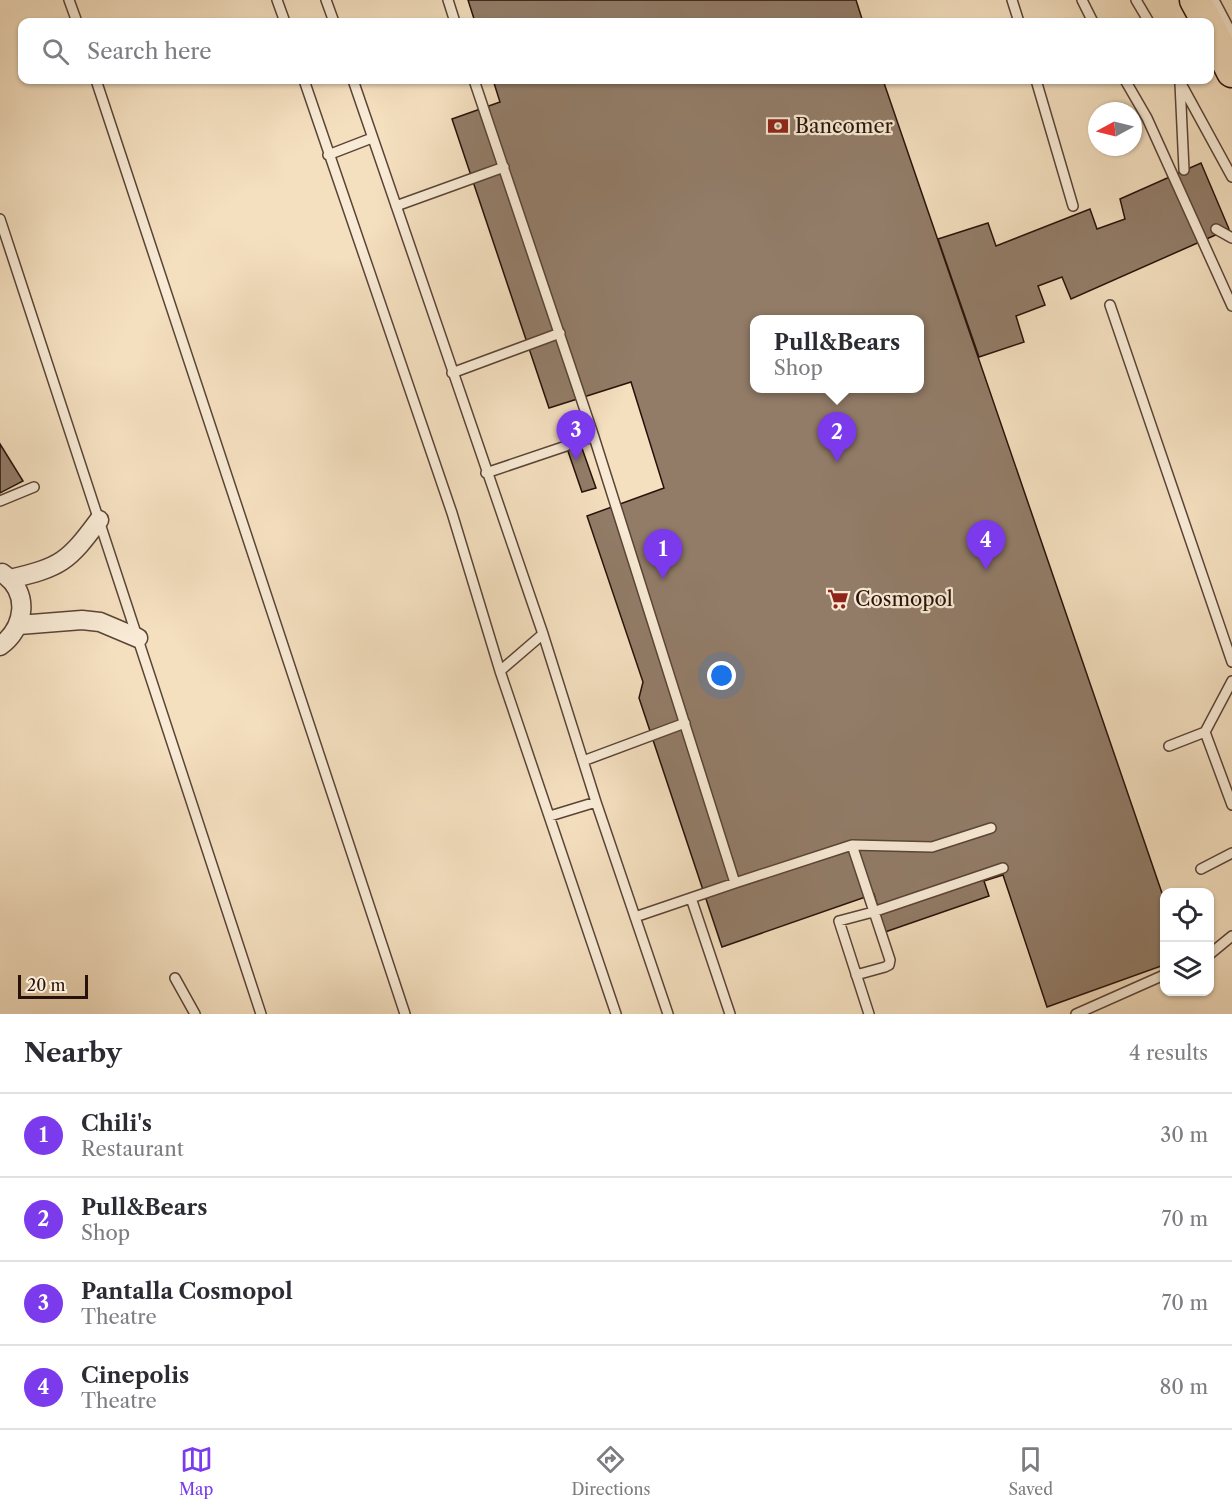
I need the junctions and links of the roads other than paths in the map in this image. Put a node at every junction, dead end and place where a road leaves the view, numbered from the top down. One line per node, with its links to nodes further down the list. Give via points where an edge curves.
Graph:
1 (69, 0): 10 (lane)
2 (277, 0): 11 (lane)
3 (326, 0): 12 (lane)
4 (448, 0): 13 (lane)
5 (1012, 0): 14 (lane)
6 (1082, 0): 15 (lane)
7 (1136, 0): 16 (lane)
8 (1195, 0): 17 (main road)
9 (1214, 0): 18 (lane)
10 (76, 18)
11 (284, 18)
12 (333, 18)
13 (454, 18)
14 (1018, 18)
15 (1091, 18)
16 (1147, 18)
17 (1205, 18)
18 (1232, 34)
19 (1214, 38): 20 (main road)
20 (1232, 72)
21 (97, 84): 81 (lane)
22 (305, 84): 30 (lane)
23 (354, 84): 29 (lane)
24 (475, 84): 31 (lane)
25 (1037, 84): 35 (lane)
26 (1127, 84): 40 (lane, via 1147,118)
27 (1179, 84): 32 (lane)
28 (1181, 84): 33 (lane)
29 (372, 138): 30 (lane); 34 (lane)
30 (328, 155): 56 (lane, via 452,513)
31 (504, 167): 34 (lane); 41 (lane)
32 (1184, 170)
33 (1232, 177)
34 (396, 206): 42 (lane)
35 (1073, 206)
36 (0, 219): 49 (lane)
37 (1216, 230): 38 (lane)
38 (1232, 238)
39 (1110, 305): 55 (lane)
40 (1232, 306)
41 (560, 333): 42 (lane); 43 (lane)
42 (452, 373): 46 (lane)
43 (594, 437): 44 (lane); 58 (lane)
44 (579, 441)
45 (566, 446): 46 (lane)
46 (486, 473): 52 (lane)
47 (34, 487): 48 (lane)
48 (0, 501)
49 (99, 520): 50 (street, via 78,550 64,562 47,571); 53 (lane)
50 (5, 576): 51 (street, via 20,597)
51 (19, 625): 53 (street, via 82,620 100,622); 54 (street)
52 (543, 634): 56 (lane); 61 (lane)
53 (138, 638): 80 (lane)
54 (0, 646)
55 (1232, 662)
56 (500, 672): 64 (lane)
57 (1232, 681): 59 (lane)
58 (685, 723): 61 (lane); 70 (lane)
59 (1205, 732): 60 (lane); 63 (lane)
60 (1169, 746)
61 (583, 761): 62 (lane)
62 (596, 802): 64 (lane); 73 (lane)
63 (1232, 805)
64 (550, 816): 82 (lane)
65 (991, 828): 66 (lane, via 932,847)
66 (852, 846): 70 (lane); 72 (lane)
67 (1232, 853): 69 (lane)
68 (1002, 868): 72 (lane)
69 (1201, 869)
70 (735, 883): 71 (lane)
71 (691, 898): 73 (lane); 84 (lane)
72 (873, 912): 76 (lane, via 889,965); 76 (lane, via 839,921)
73 (635, 917): 83 (lane)
74 (1232, 936): 75 (lane)
75 (1214, 950)
76 (856, 975): 85 (lane)
77 (1160, 977): 86 (lane)
78 (174, 978): 79 (lane)
79 (195, 1014)
80 (261, 1014)
81 (405, 1014)
82 (616, 1014)
83 (668, 1014)
84 (730, 1014)
85 (869, 1014)
86 (1076, 1014)

